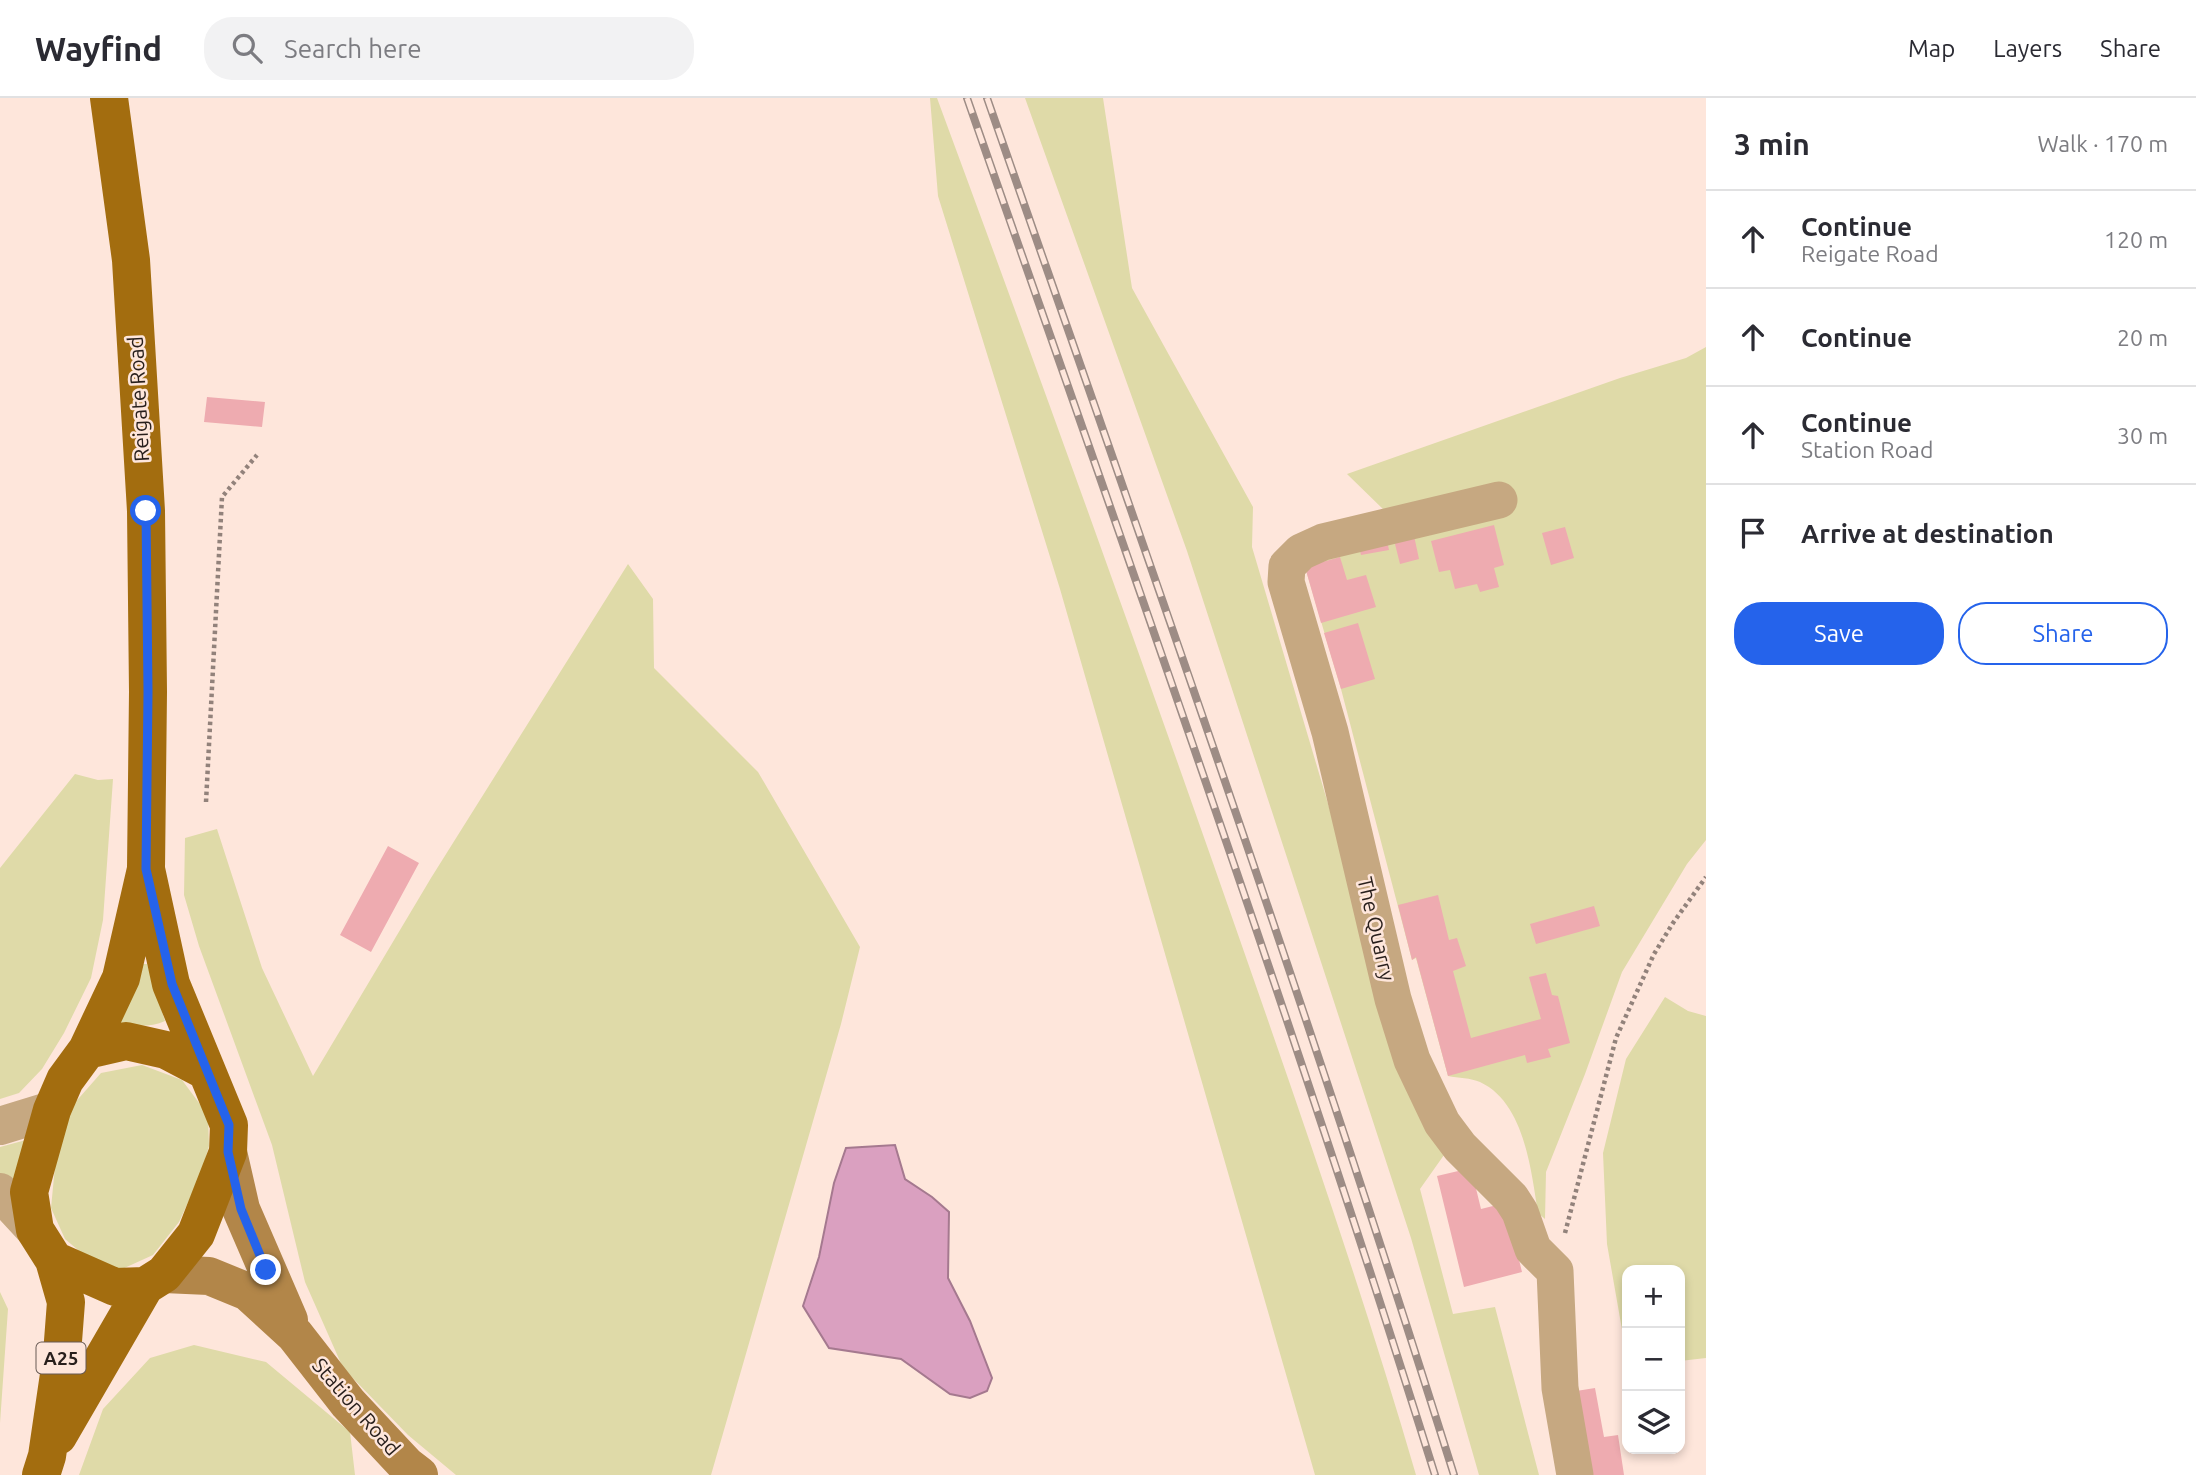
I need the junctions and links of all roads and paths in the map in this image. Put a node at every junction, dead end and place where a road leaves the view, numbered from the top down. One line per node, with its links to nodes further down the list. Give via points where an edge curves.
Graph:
1 (109, 98): 5 (main road, Reigate Road, via 131,260 146,511)
2 (257, 455): 4 (path, via 222,497)
3 (1499, 500): 14 (street, The Quarry, via 1323,542 1301,552 1287,566 1286,582 1330,732 1392,999 1412,1060 1442,1123 1511,1198 1533,1249)
4 (206, 802)
5 (146, 869): 7 (main road, Reigate Road, via 121,978); 8 (main road, Reigate Road, via 172,984)
6 (1706, 877): 14 (path, via 1654,954 1616,1038)
7 (87, 1050): 8 (main road, via 126,1041 166,1050); 9 (main road, via 65,1080)
8 (206, 1072): 11 (main road, via 229,1125)
9 (52, 1110): 10 (street); 13 (main road, via 29,1192)
10 (0, 1126)
11 (228, 1152): 15 (main road, via 196,1234); 16 (main road, Station Road, via 241,1209)
12 (0, 1192): 13 (street)
13 (45, 1245): 15 (main road, via 115,1287); 17 (main road, A25, via 66,1302)
14 (1555, 1271): 19 (street, via 1560,1388)
15 (155, 1280): 16 (main road, Station Road, via 209,1276 248,1292); 17 (main road, A25)
16 (295, 1335): 18 (main road, Station Road, via 348,1404)
17 (44, 1465)
18 (419, 1475)
19 (1576, 1475)

